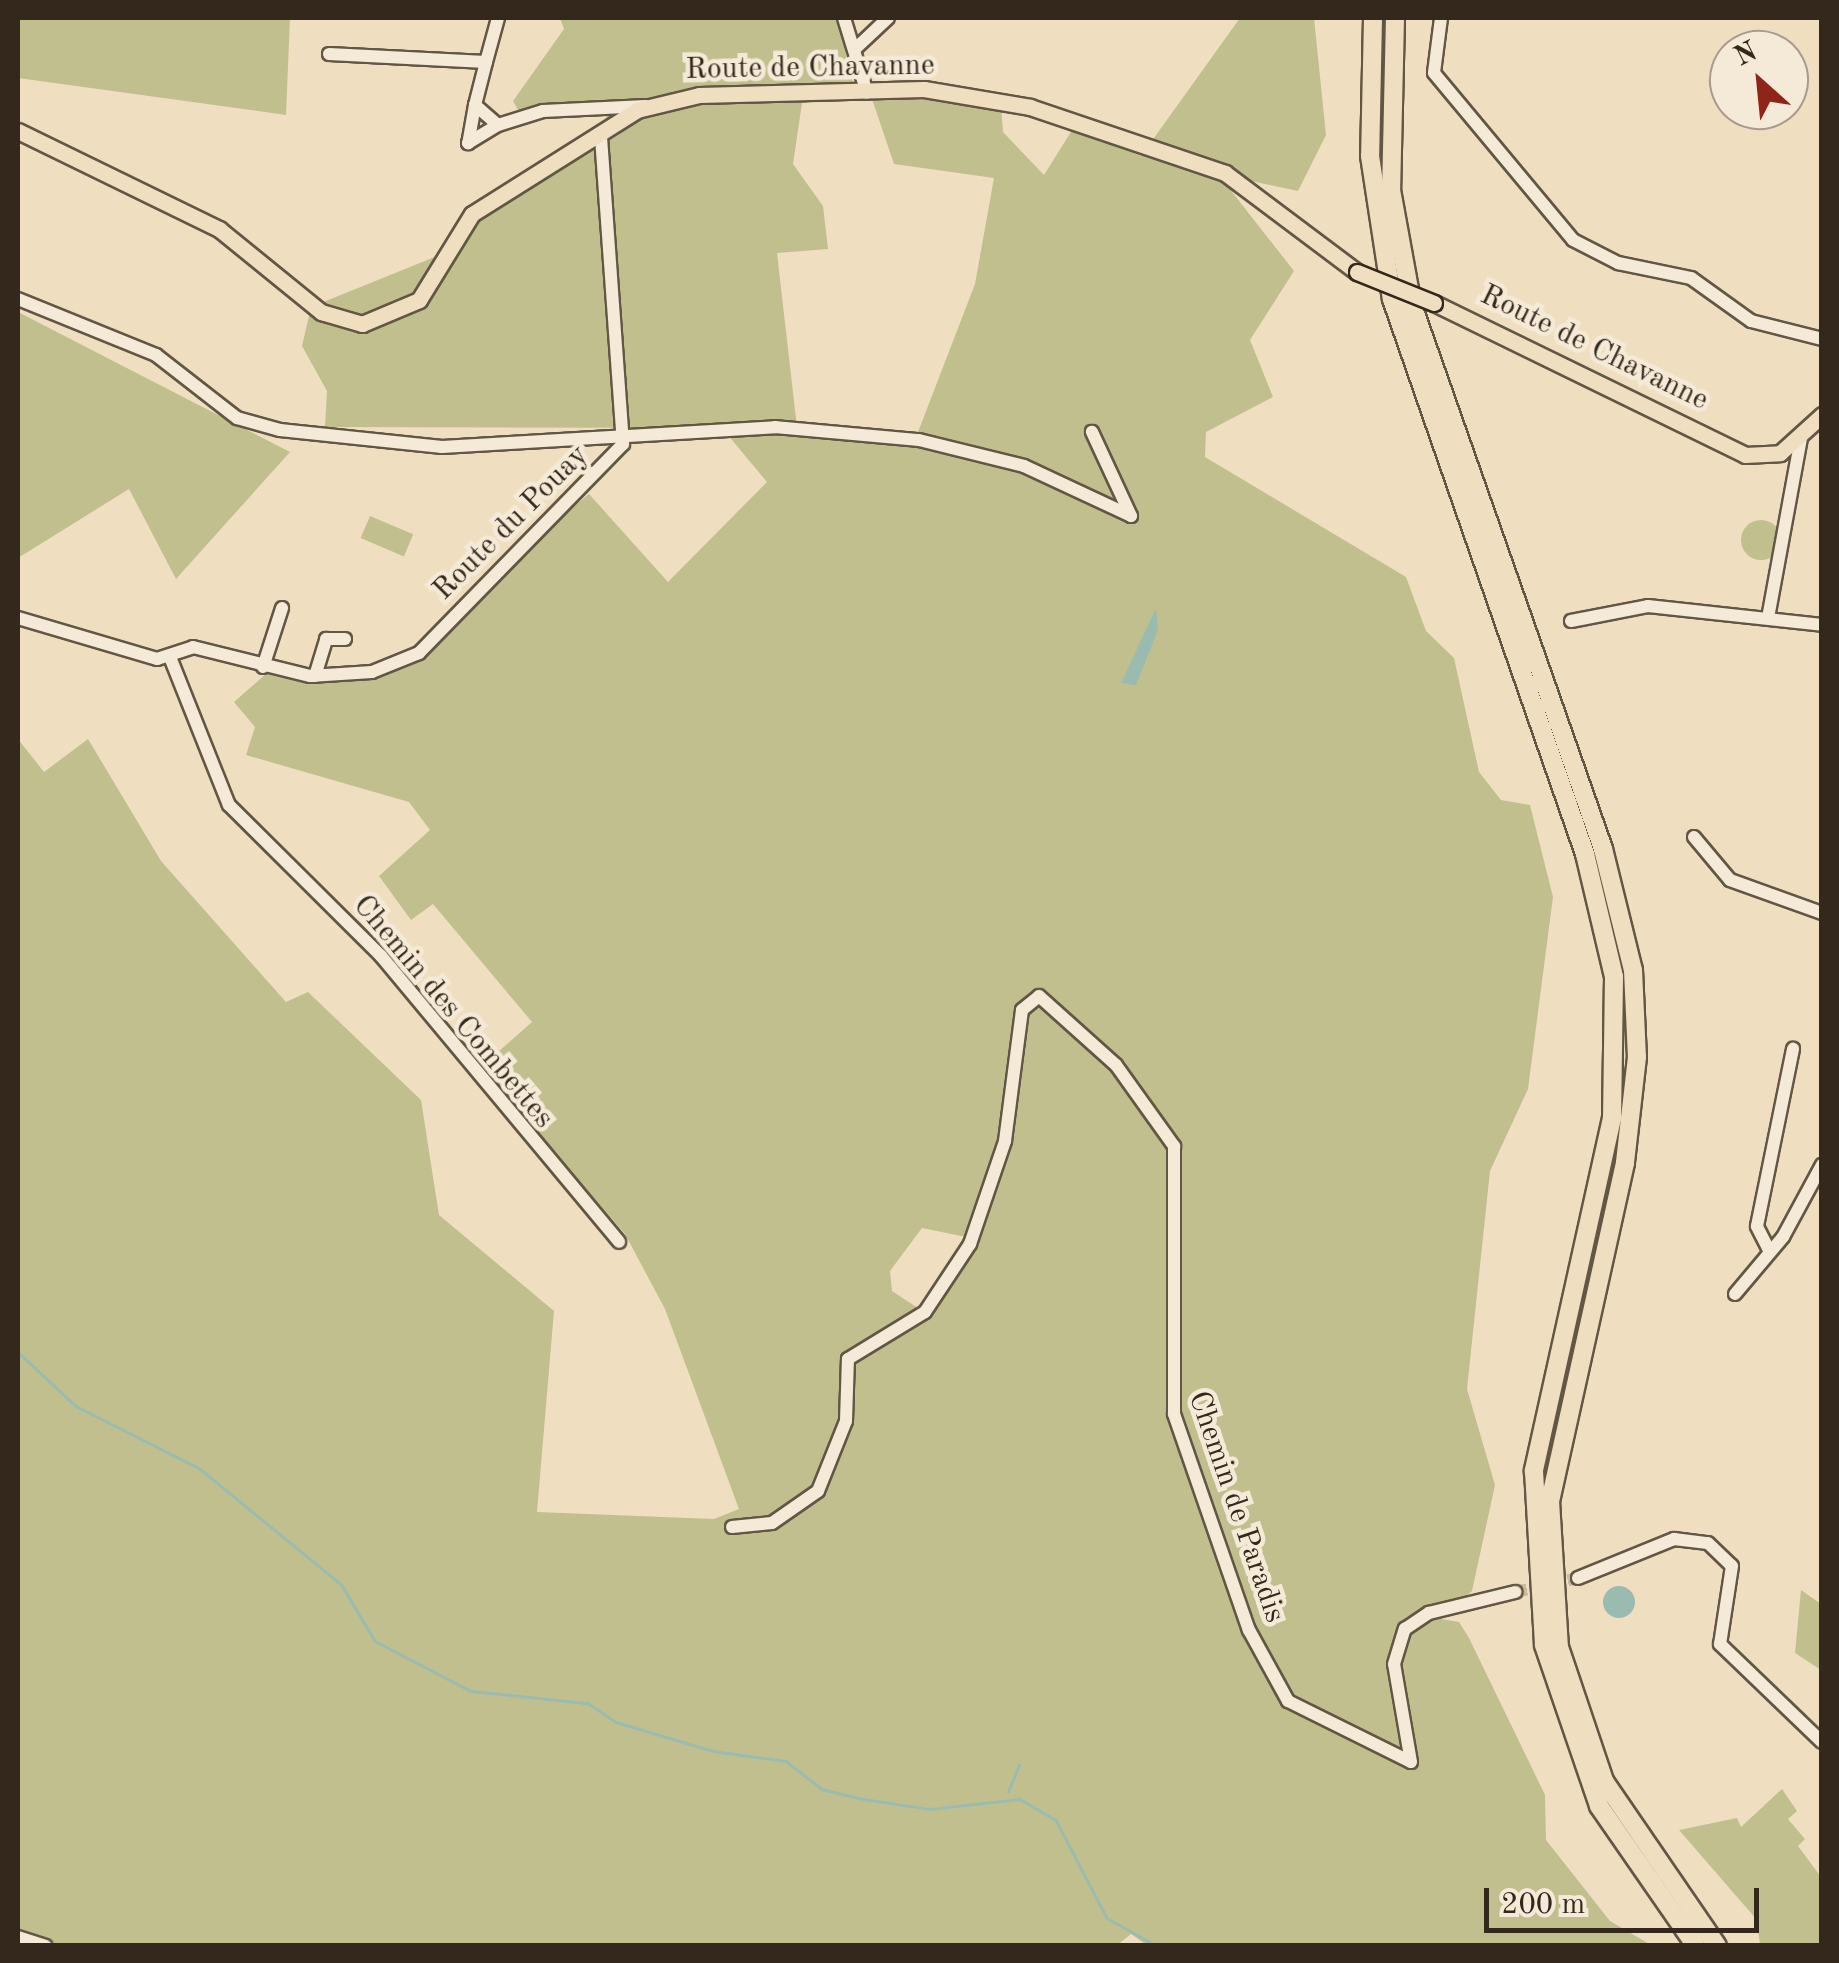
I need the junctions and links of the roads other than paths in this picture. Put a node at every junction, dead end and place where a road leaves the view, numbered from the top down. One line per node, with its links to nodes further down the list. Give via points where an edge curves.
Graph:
1 (498, 18): 9 (street)
2 (844, 18): 7 (street)
3 (888, 18): 7 (street)
4 (1373, 18): 44 (highway, via 1370,156 1392,300 1585,854 1614,977 1612,1118 1534,1471 1544,1644 1598,1806)
5 (1395, 18): 45 (highway, via 1391,190 1412,305 1603,849 1633,970 1637,1058 1625,1162 1550,1501 1559,1647 1604,1781)
6 (1441, 18): 17 (street, via 1434,73 1574,240 1618,264 1690,278 1751,321)
7 (855, 49): 10 (street)
8 (329, 54): 9 (street)
9 (486, 62): 11 (street)
10 (867, 93): 12 (main road, Route de Chavanne, via 699,95); 20 (main road, Route de Chavanne, bridge, via 924,89 1030,107 1225,173 1357,272 1434,302 1745,456 1769,457)
11 (475, 104): 13 (street); 13 (street, via 468,143)
12 (646, 106): 13 (street, via 544,111); 15 (main road, Route de Chavanne)
13 (498, 125)
14 (18, 132): 15 (main road, Route de Chavanne, via 219,229 321,312 362,324 419,300 472,214)
15 (601, 134): 21 (street, Route du Pouay)
16 (18, 300): 21 (street, via 156,355 226,411 271,428 442,447)
17 (1822, 339)
18 (1822, 415): 20 (main road, Route de Chavanne)
19 (1092, 432): 21 (street, via 1131,516 1024,466 931,442 776,427)
20 (1801, 439): 24 (street)
21 (623, 440): 30 (street, Route du Pouay, via 419,653 372,672)
22 (282, 608): 29 (street)
23 (18, 618): 28 (street, Route du Pouay)
24 (1768, 618): 25 (street, via 1648,606); 26 (street)
25 (1571, 621)
26 (1822, 625)
27 (345, 639): 30 (street, via 326,638)
28 (170, 657): 29 (street, Route du Pouay, via 193,647); 35 (street, Chemin des Combettes, via 228,805 381,956)
29 (262, 667): 30 (street, Route du Pouay)
30 (315, 676)
31 (1694, 837): 32 (street, via 1730,880)
32 (1822, 913)
33 (1792, 1049): 36 (street, via 1757,1226)
34 (1822, 1165): 36 (street)
35 (619, 1242)
36 (1770, 1252): 37 (street)
37 (1734, 1294)
38 (732, 1527): 40 (street, Chemin de Paradis, via 772,1524 818,1491 846,1421 848,1360 925,1312 970,1244 1006,1141 1022,1010 1039,996 1116,1065 1174,1146 1171,1399 1249,1630 1288,1701 1411,1762 1394,1664 1405,1629 1429,1613)
39 (1578, 1578): 41 (street, via 1674,1539 1708,1544 1732,1566 1720,1644)
40 (1515, 1592)
41 (1822, 1742)
42 (18, 1937): 43 (street)
43 (46, 1946)
44 (1696, 1946)
45 (1717, 1946)

